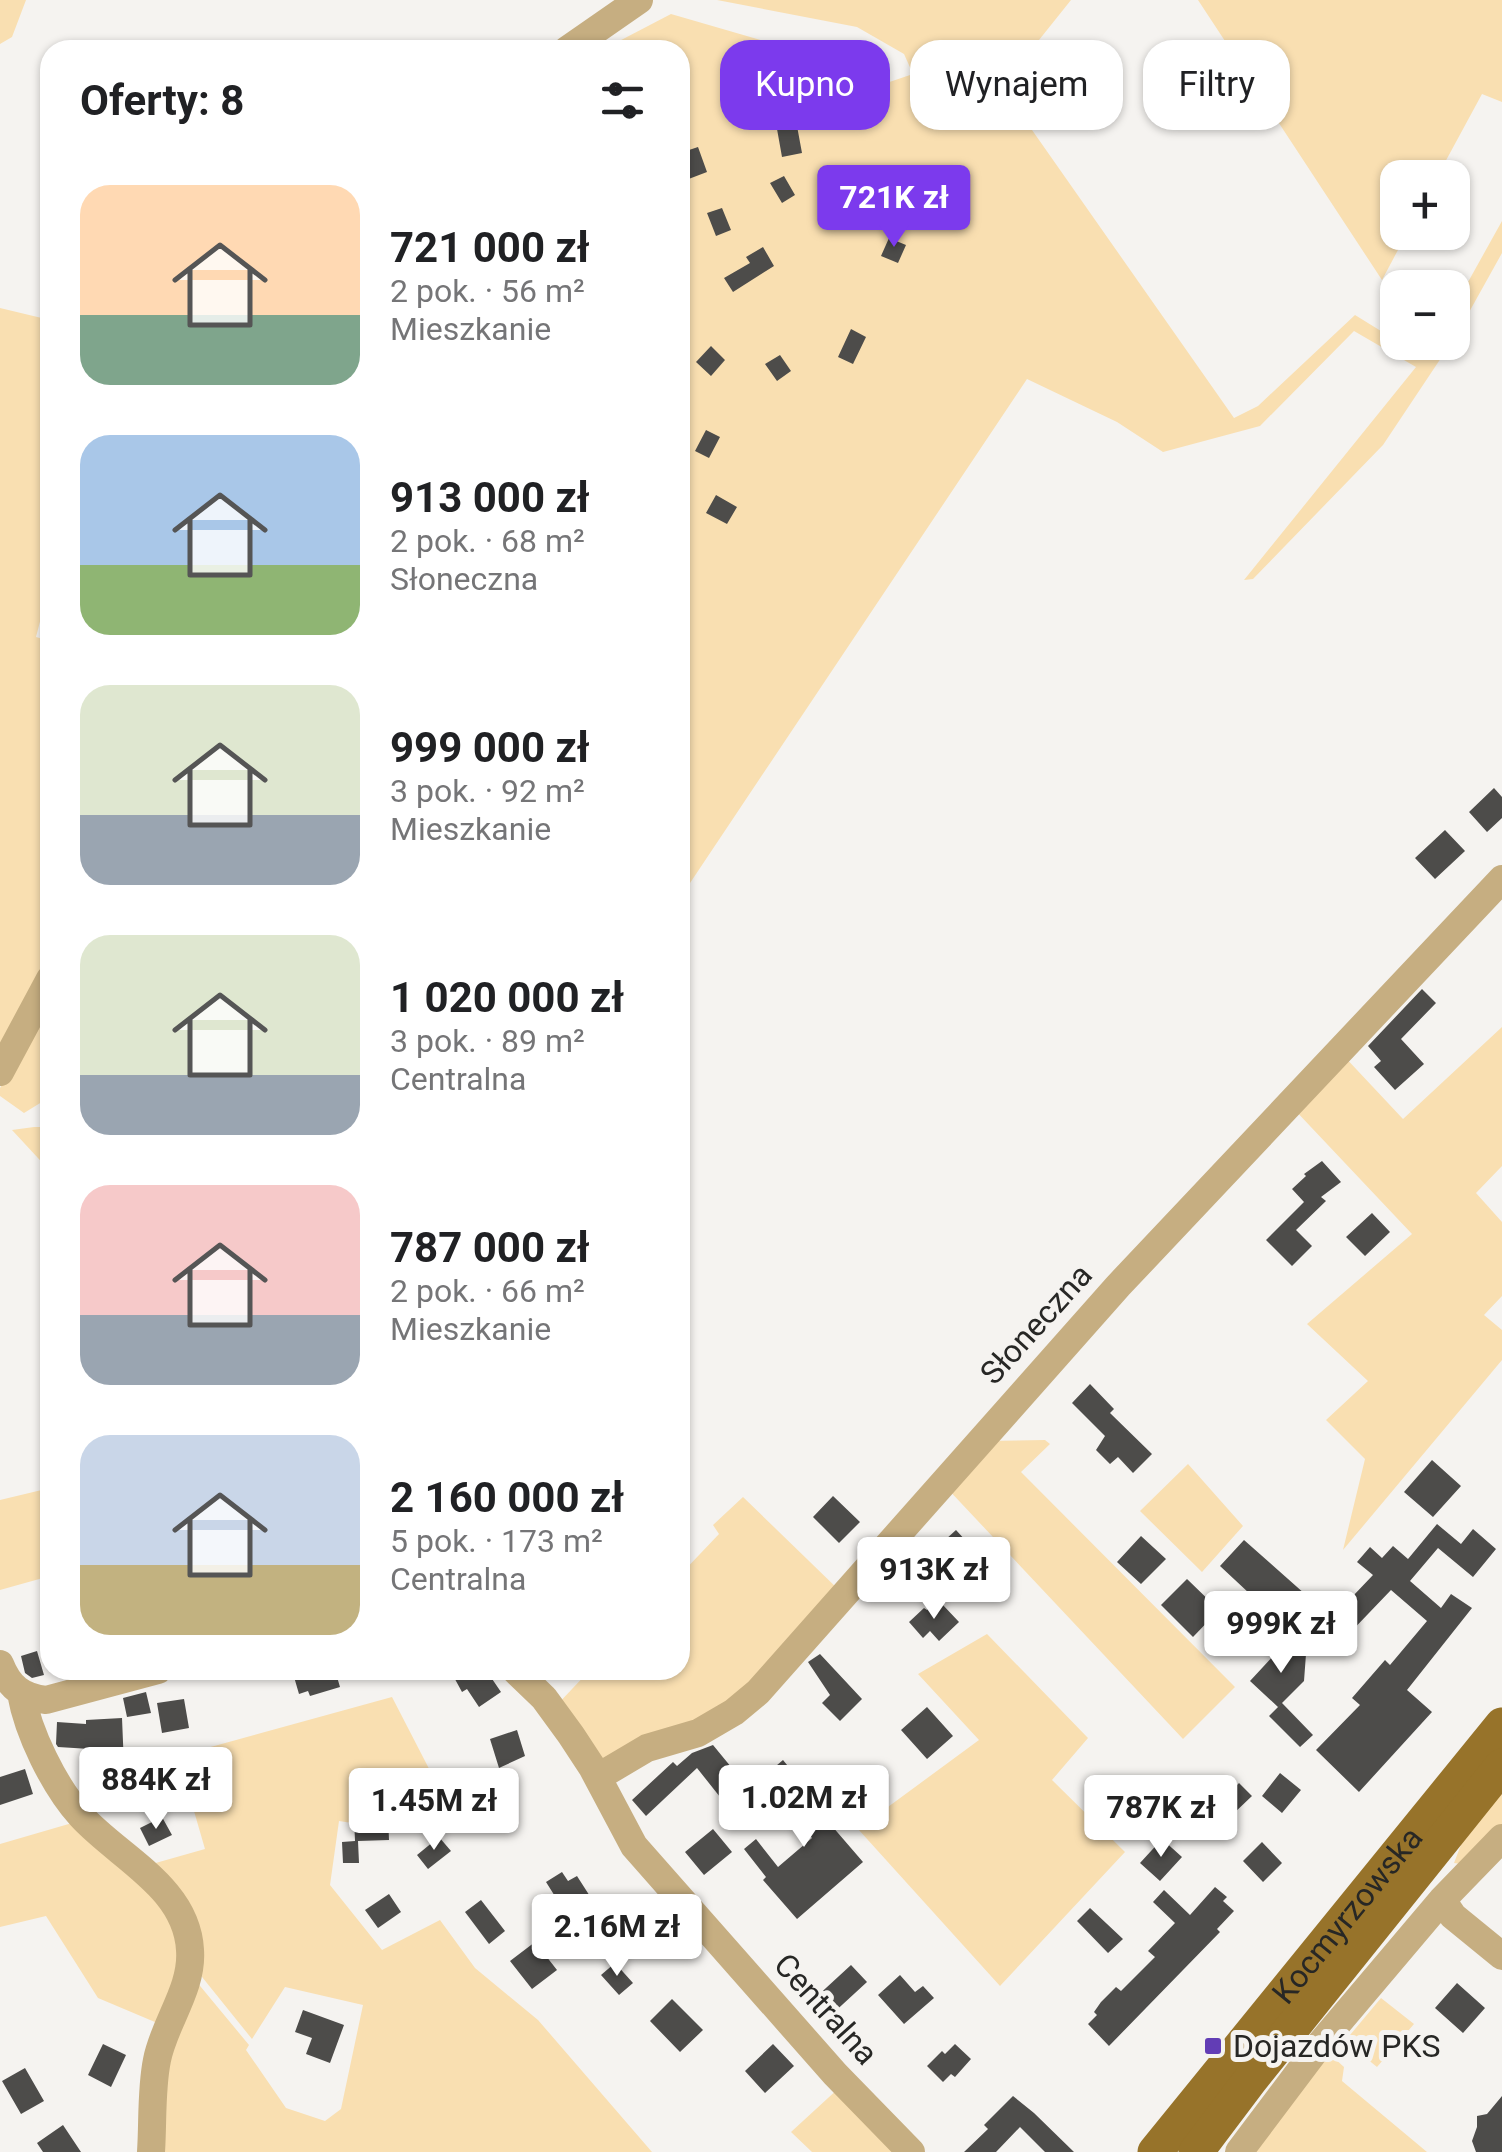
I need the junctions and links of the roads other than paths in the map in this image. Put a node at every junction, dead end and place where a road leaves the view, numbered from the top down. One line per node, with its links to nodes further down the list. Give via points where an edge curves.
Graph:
1 (639, 0): 2 (street)
2 (581, 40)
3 (1502, 878): 12 (street, Słoneczna, via 1118,1286 758,1692 698,1732 647,1748)
4 (40, 997): 5 (street)
5 (0, 1072)
6 (0, 1664): 9 (street)
7 (121, 1680): 9 (street, via 46,1700)
8 (525, 1680): 12 (street, Centralna)
9 (21, 1693): 16 (street, via 38,1744 82,1818 162,1890 190,1946 190,1968 156,2062)
10 (1502, 1724): 18 (main road, Kocmyrzowska)
11 (1502, 1766): 19 (main road, Kocmyrzowska)
12 (598, 1777): 17 (street, Centralna, via 634,1846)
13 (1502, 1838): 14 (street)
14 (1442, 1900): 15 (street); 20 (street)
15 (1502, 1956)
16 (150, 2152)
17 (912, 2152)
18 (1155, 2152)
19 (1196, 2152)
20 (1239, 2152)

